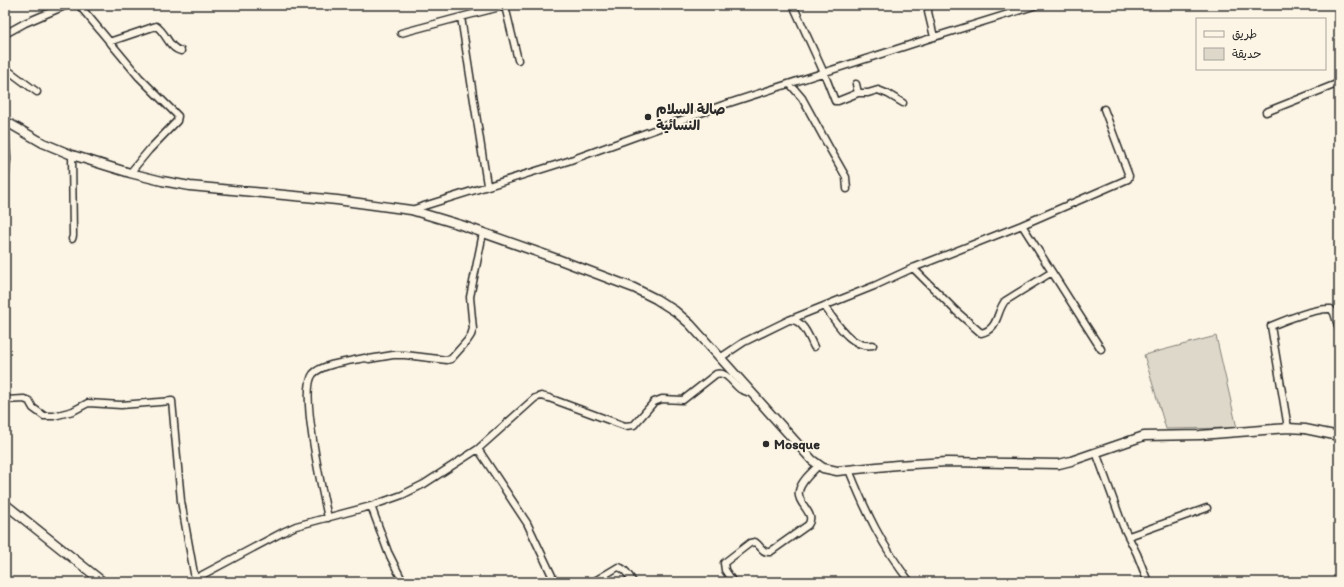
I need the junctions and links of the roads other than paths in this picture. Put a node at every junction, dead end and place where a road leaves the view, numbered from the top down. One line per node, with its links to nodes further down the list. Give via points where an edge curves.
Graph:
1 (67, 5): 9 (street)
2 (79, 5): 11 (street)
3 (792, 5): 15 (street)
4 (929, 5): 10 (street, via 928,12)
5 (1037, 5): 10 (street)
6 (507, 6): 7 (street); 13 (street)
7 (461, 17): 8 (street); 28 (street)
8 (401, 32)
9 (5, 34)
10 (934, 37): 15 (street)
11 (109, 42): 12 (street, via 156,26 174,49); 26 (street, via 178,118)
12 (181, 51)
13 (518, 60)
14 (5, 68): 19 (street)
15 (824, 73): 17 (street); 20 (street, via 835,101)
16 (1339, 83): 23 (street)
17 (790, 84): 28 (street, via 568,161); 29 (street, via 802,98 846,178)
18 (856, 84): 20 (street)
19 (37, 92)
20 (858, 93): 21 (street, via 868,94 878,90)
21 (903, 103)
22 (1104, 109): 31 (street, via 1129,178)
23 (1266, 112)
24 (5, 121): 25 (main road); 27 (street)
25 (72, 155): 26 (main road); 33 (street)
26 (130, 173): 30 (main road, via 176,184)
27 (5, 184)
28 (488, 185): 30 (street)
29 (846, 189)
30 (411, 210): 32 (main road)
31 (1022, 225): 34 (street); 35 (street)
32 (483, 233): 42 (main road, via 651,296 683,318); 54 (street, via 470,296 473,329 468,341 451,359 405,355 365,358 319,369 309,381 312,436)
33 (72, 238)
34 (912, 268): 35 (street, via 981,332 995,324 1005,301); 36 (street)
35 (1052, 272): 41 (street)
36 (824, 306): 37 (street); 39 (street, via 848,336 857,343)
37 (789, 320): 40 (street, via 799,323); 42 (street, via 744,342)
38 (1339, 330): 45 (street, via 1333,310 1328,309 1271,326)
39 (873, 345)
40 (814, 347)
41 (1101, 349)
42 (720, 358): 43 (main road)
43 (754, 395): 47 (street, via 739,388 725,374 716,374 683,400 662,399 654,402 638,422 630,426 541,396 530,401); 49 (main road)
44 (5, 400): 56 (street, via 29,401 33,408 44,416 73,411 88,404 121,405 172,401 181,501)
45 (1288, 428): 46 (main road); 48 (main road, via 1200,435 1144,436)
46 (1339, 436)
47 (478, 449): 52 (street, via 424,484); 60 (street, via 527,523)
48 (1096, 452): 50 (main road, via 1059,464 947,462); 55 (street)
49 (819, 466): 50 (main road, via 832,470); 63 (street, via 799,489 800,500 811,521 770,552 764,551 755,542 750,543 724,563 725,570)
50 (849, 470): 64 (street, via 881,542)
51 (5, 504): 57 (main road)
52 (371, 506): 54 (street); 59 (street, via 388,552)
53 (1207, 508): 55 (street)
54 (328, 518): 56 (street, via 285,531)
55 (1129, 536): 65 (street)
56 (195, 579): 58 (street)
57 (103, 582)
58 (189, 582)
59 (403, 582)
60 (555, 582)
61 (593, 582): 62 (street, via 618,567 622,568)
62 (633, 582)
63 (734, 582)
64 (910, 582)
65 (1148, 582)

